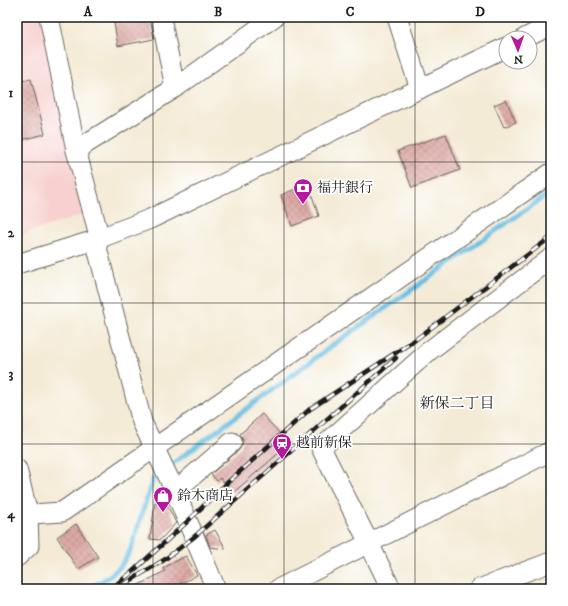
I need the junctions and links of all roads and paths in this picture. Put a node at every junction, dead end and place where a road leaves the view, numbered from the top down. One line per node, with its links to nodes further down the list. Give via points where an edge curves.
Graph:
1 (49, 17): 10 (street)
2 (161, 17): 8 (street)
3 (274, 17): 8 (street)
4 (397, 17): 9 (street)
5 (551, 25): 6 (street)
6 (538, 32)
7 (498, 51): 9 (street)
8 (175, 88): 10 (street)
9 (420, 89): 12 (street, via 198,196)
10 (76, 150): 12 (street)
11 (551, 173): 16 (street)
12 (98, 240): 14 (street); 16 (street, via 142,422)
13 (551, 258): 21 (street, via 429,350 321,448)
14 (17, 264)
15 (232, 442): 19 (street)
16 (154, 448): 19 (street); 20 (street, via 62,512)
17 (550, 456): 21 (street)
18 (17, 469): 20 (street)
19 (175, 491): 24 (street)
20 (23, 514): 22 (street, via 29,546)
21 (369, 543): 25 (street); 26 (street)
22 (17, 557)
23 (551, 562): 27 (street)
24 (216, 589)
25 (278, 589)
26 (391, 589)
27 (479, 589)

